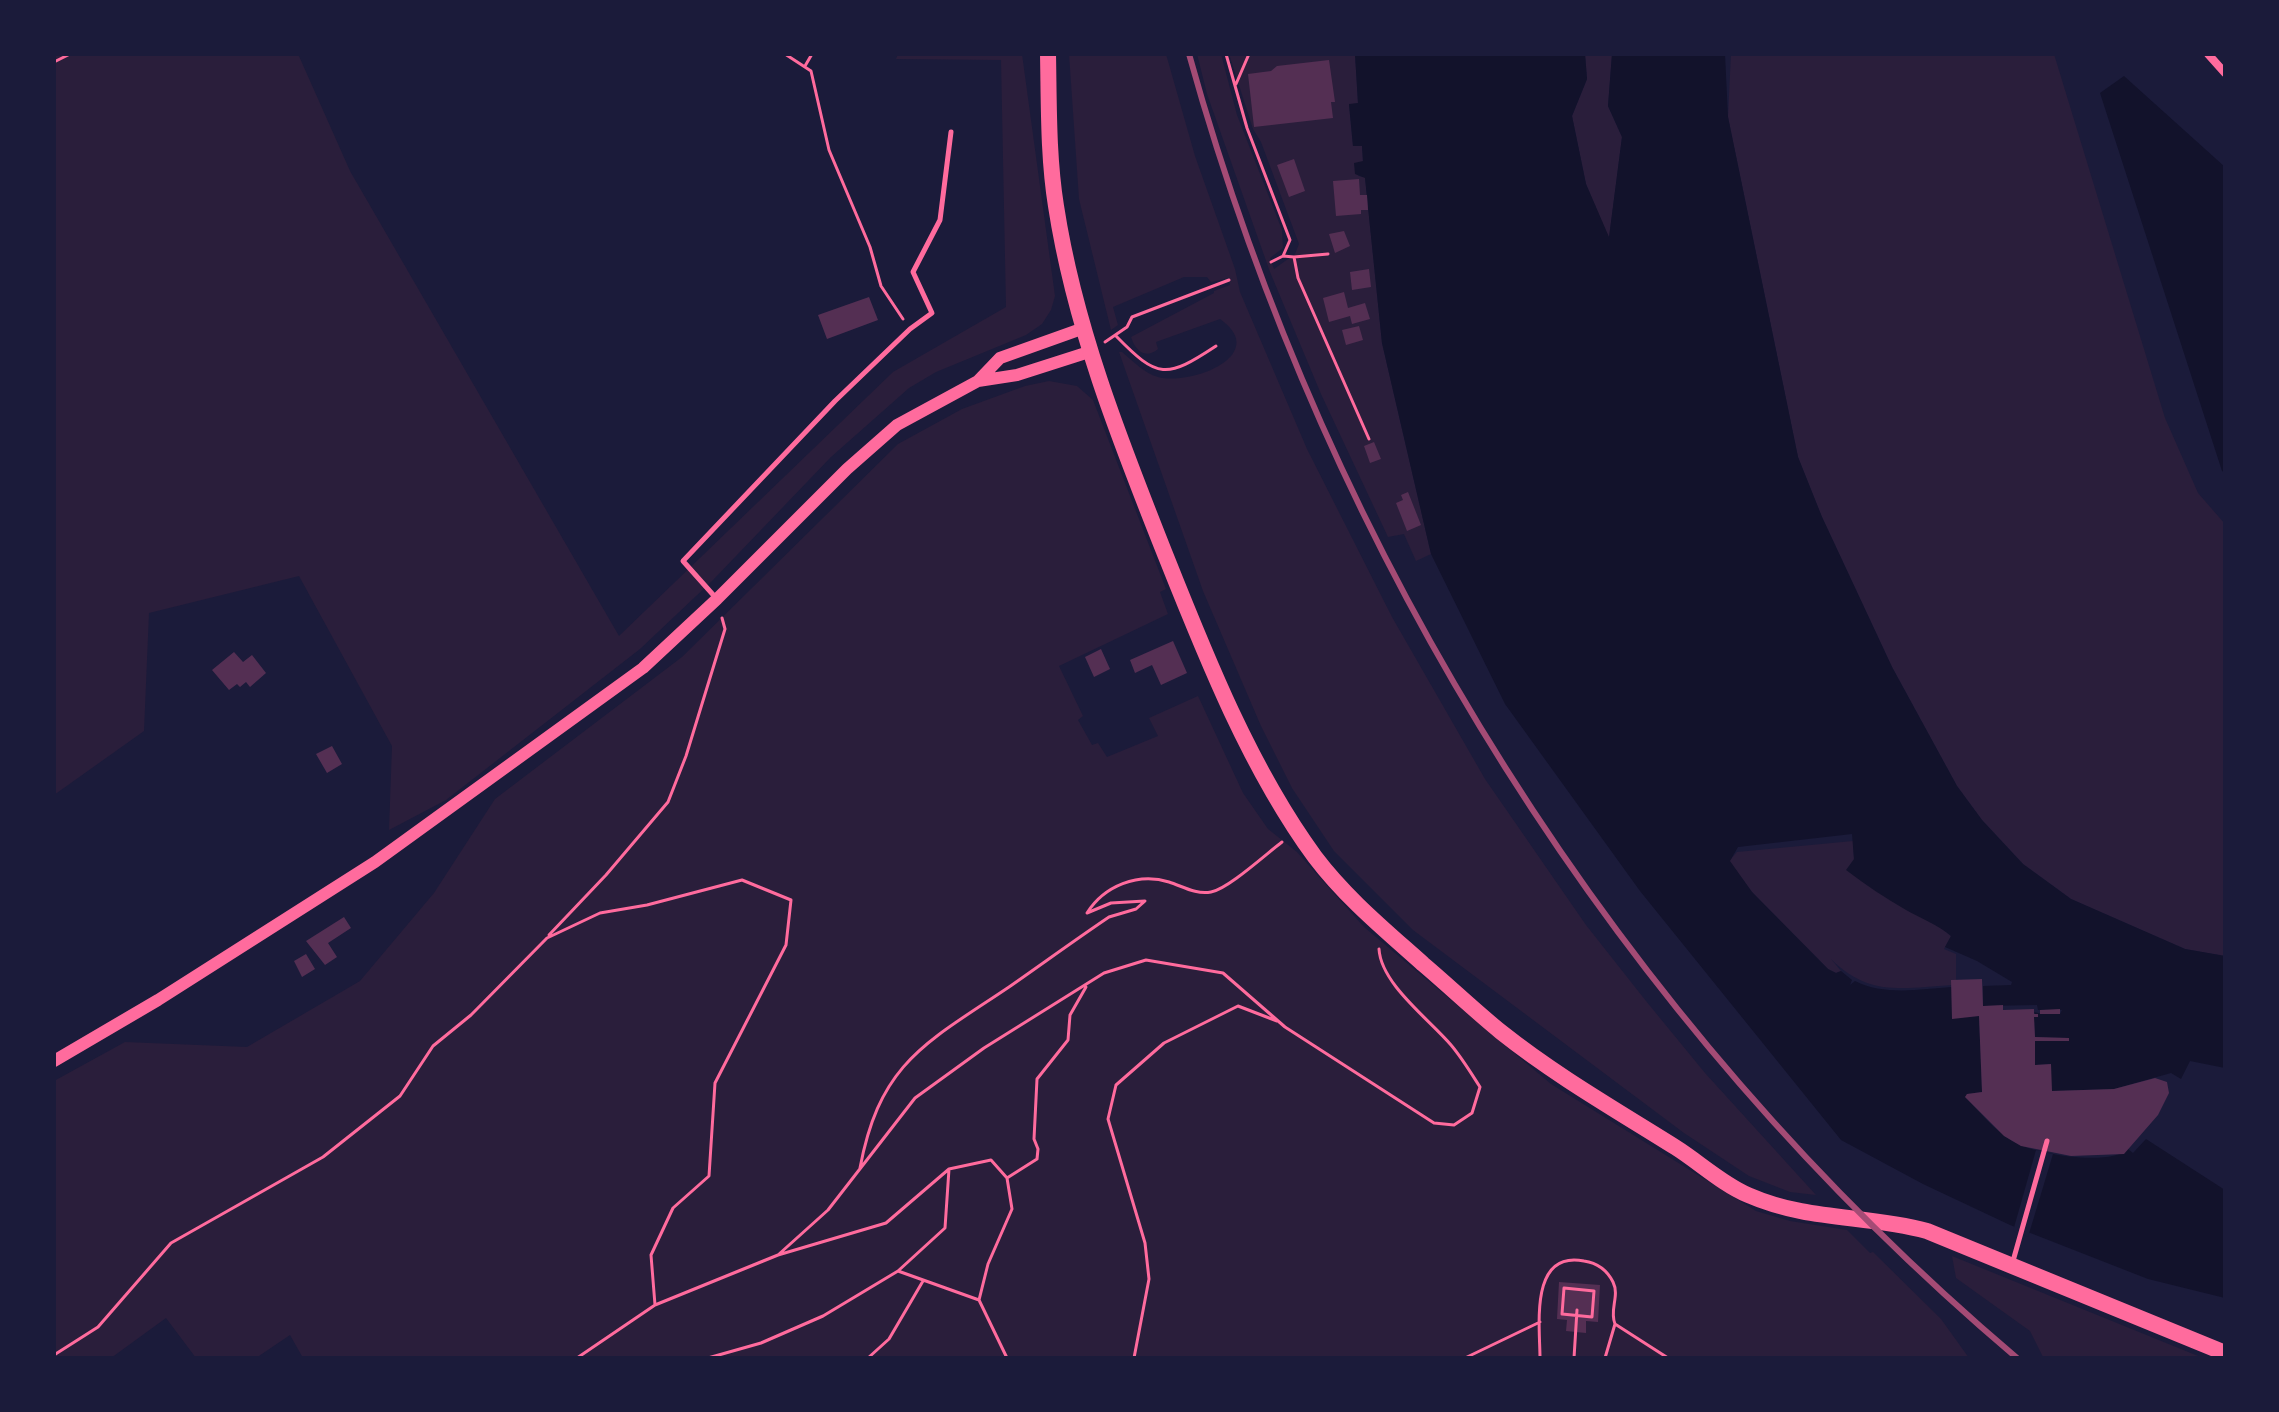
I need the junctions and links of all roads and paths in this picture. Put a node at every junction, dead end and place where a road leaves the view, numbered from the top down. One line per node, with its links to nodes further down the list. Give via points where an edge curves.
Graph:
1 (70, 54): 8 (path)
2 (785, 54): 9 (path)
3 (812, 54): 9 (path)
4 (1048, 54): 18 (main road, via 1055,203)
5 (1226, 54): 11 (path)
6 (1249, 54): 11 (path)
7 (2208, 54): 10 (street)
8 (54, 62)
9 (805, 66): 19 (path, via 811,71 829,150 881,286)
10 (2225, 73)
11 (1235, 86): 14 (path, via 1290,240)
12 (951, 132): 19 (lane, via 940,220 913,272 932,313)
13 (1328, 254): 15 (path)
14 (1283, 256): 15 (path); 16 (path)
15 (1294, 257): 24 (path, via 1298,278)
16 (1271, 262)
17 (1229, 280): 20 (path, via 1132,317)
18 (1084, 328): 22 (main road); 23 (street, via 1000,358)
19 (910, 329): 25 (lane, via 683,561)
20 (1115, 335): 21 (path, via 1144,364 1165,371 1189,364); 22 (path)
21 (1216, 346)
22 (1092, 351): 23 (street, via 1017,375); 26 (main road, via 1189,616 1254,753)
23 (978, 381): 25 (street, via 897,425)
24 (1369, 439)
25 (717, 599): 28 (path, via 725,629 668,802); 31 (street, via 643,668 375,862)
26 (1298, 830): 27 (main road); 34 (path, via 1224,888 1201,893 1149,877 1100,897 1087,913 1119,901 1145,901 1109,917 920,1048 881,1097)
27 (1378, 926): 30 (path, via 1380,961 1480,1087 1472,1113 1454,1125 1434,1123); 37 (main road, via 1503,1033 1744,1194 1799,1213 1927,1231)
28 (547, 938): 43 (path, via 600,913 742,880 791,900 786,945 715,1083 709,1176 673,1208 651,1255); 48 (path, via 433,1046 400,1096 323,1157 171,1243 98,1327)
29 (1087, 983): 30 (path, via 1146,960 1223,973); 34 (path, via 915,1098); 35 (path, via 1070,1015 1068,1040 1037,1079 1037,1159)
30 (1280, 1022): 53 (path, via 1238,1006 1164,1043 1116,1085 1108,1119 1145,1243 1149,1279)
31 (54, 1061)
32 (2047, 1141): 37 (lane)
33 (949, 1169): 35 (path, via 991,1160); 36 (path, via 886,1223); 38 (path, via 945,1228)
34 (859, 1170): 36 (path, via 828,1210)
35 (1007, 1178): 42 (path, via 1012,1209)
36 (778, 1255): 43 (path)
37 (2012, 1266): 47 (main road)
38 (898, 1271): 39 (path); 50 (path, via 810,1321)
39 (923, 1281): 42 (path); 51 (path, via 889,1339)
40 (1579, 1284): 41 (path)
41 (1579, 1290): 44 (path, via 1564,1288 1562,1314); 44 (path, via 1594,1291 1592,1317)
42 (979, 1300): 52 (path)
43 (655, 1305): 49 (path)
44 (1577, 1313): 56 (path)
45 (1540, 1322): 46 (path, via 1544,1279 1558,1265 1578,1260 1604,1269 1615,1285); 54 (path); 55 (path)
46 (1615, 1324): 57 (path); 58 (path)
47 (2225, 1353)
48 (54, 1355)
49 (577, 1358)
50 (708, 1358)
51 (868, 1358)
52 (1007, 1358)
53 (1134, 1358)
54 (1465, 1358)
55 (1540, 1358)
56 (1574, 1358)
57 (1605, 1358)
58 (1668, 1358)

